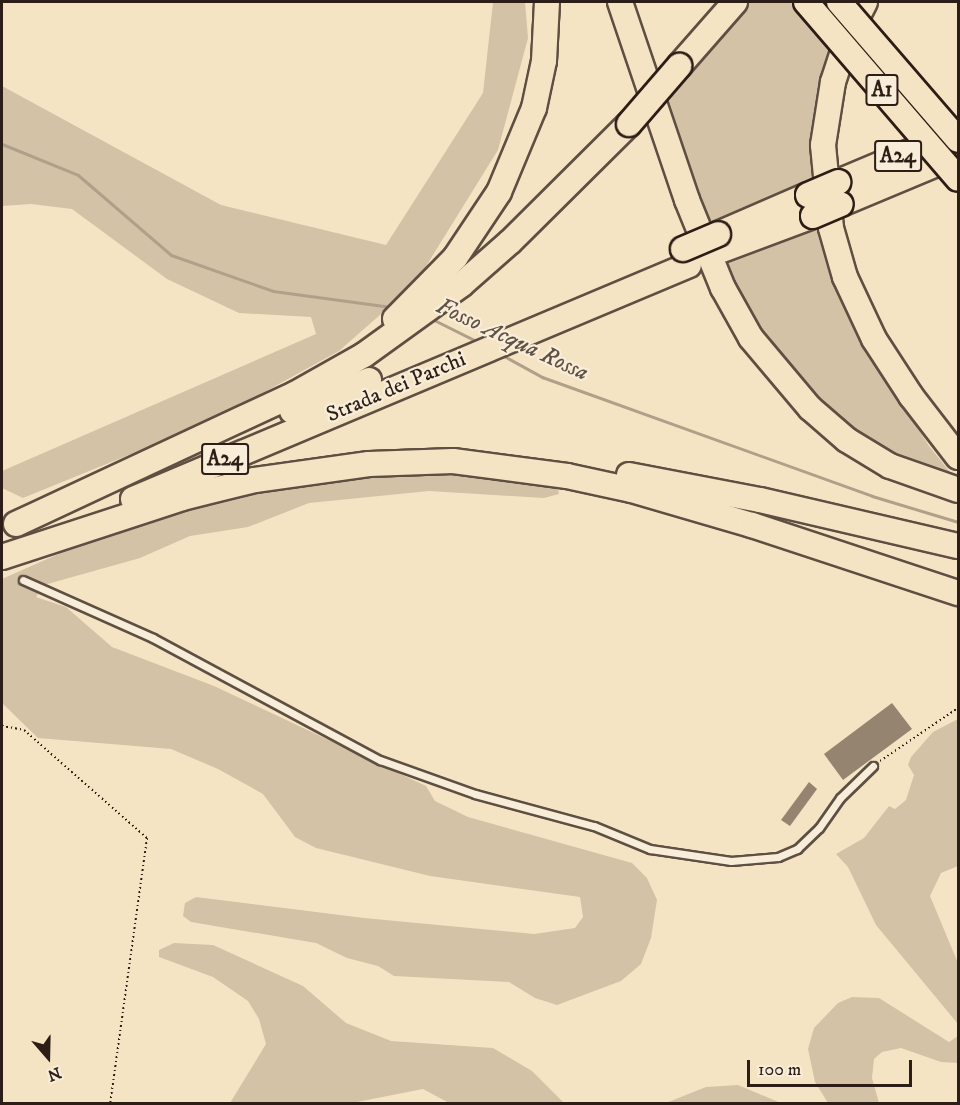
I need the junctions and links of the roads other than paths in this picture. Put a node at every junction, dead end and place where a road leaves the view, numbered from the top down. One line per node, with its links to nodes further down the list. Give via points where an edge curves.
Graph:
1 (547, 2): 14 (highway, via 544,61 534,108 517,152 477,228 413,302)
2 (620, 2): 18 (highway, via 687,200 723,288 751,338 810,408 847,440 890,466)
3 (735, 2): 14 (highway, bridge, via 629,124 555,199 461,285)
4 (806, 2): 13 (highway, A1, bridge)
5 (839, 2): 9 (highway, A1, bridge)
6 (865, 2): 16 (highway, via 849,33 833,81 823,146 831,228 845,277 874,339)
7 (958, 126): 12 (lane)
8 (958, 132): 12 (highway, Strada dei Parchi / A24)
9 (958, 140)
10 (958, 155): 12 (highway, Strada dei Parchi / A24)
11 (958, 160): 12 (lane)
12 (901, 167): 15 (highway, Strada dei Parchi / A24, bridge)
13 (958, 179)
14 (399, 324): 19 (highway, via 311,386)
15 (446, 357): 19 (highway, Strada dei Parchi / A24); 21 (highway, Strada dei Parchi / A24)
16 (957, 456)
17 (453, 461): 20 (highway, via 528,462 644,477); 21 (highway, via 369,464 238,484); 23 (highway, via 567,476 632,490 764,528)
18 (958, 490)
19 (9, 527)
20 (958, 546)
21 (2, 556)
22 (23, 580): 24 (lane, via 153,638 380,760 475,794 594,826 668,853 731,861 778,857 797,849)
23 (958, 593)
24 (873, 766)

